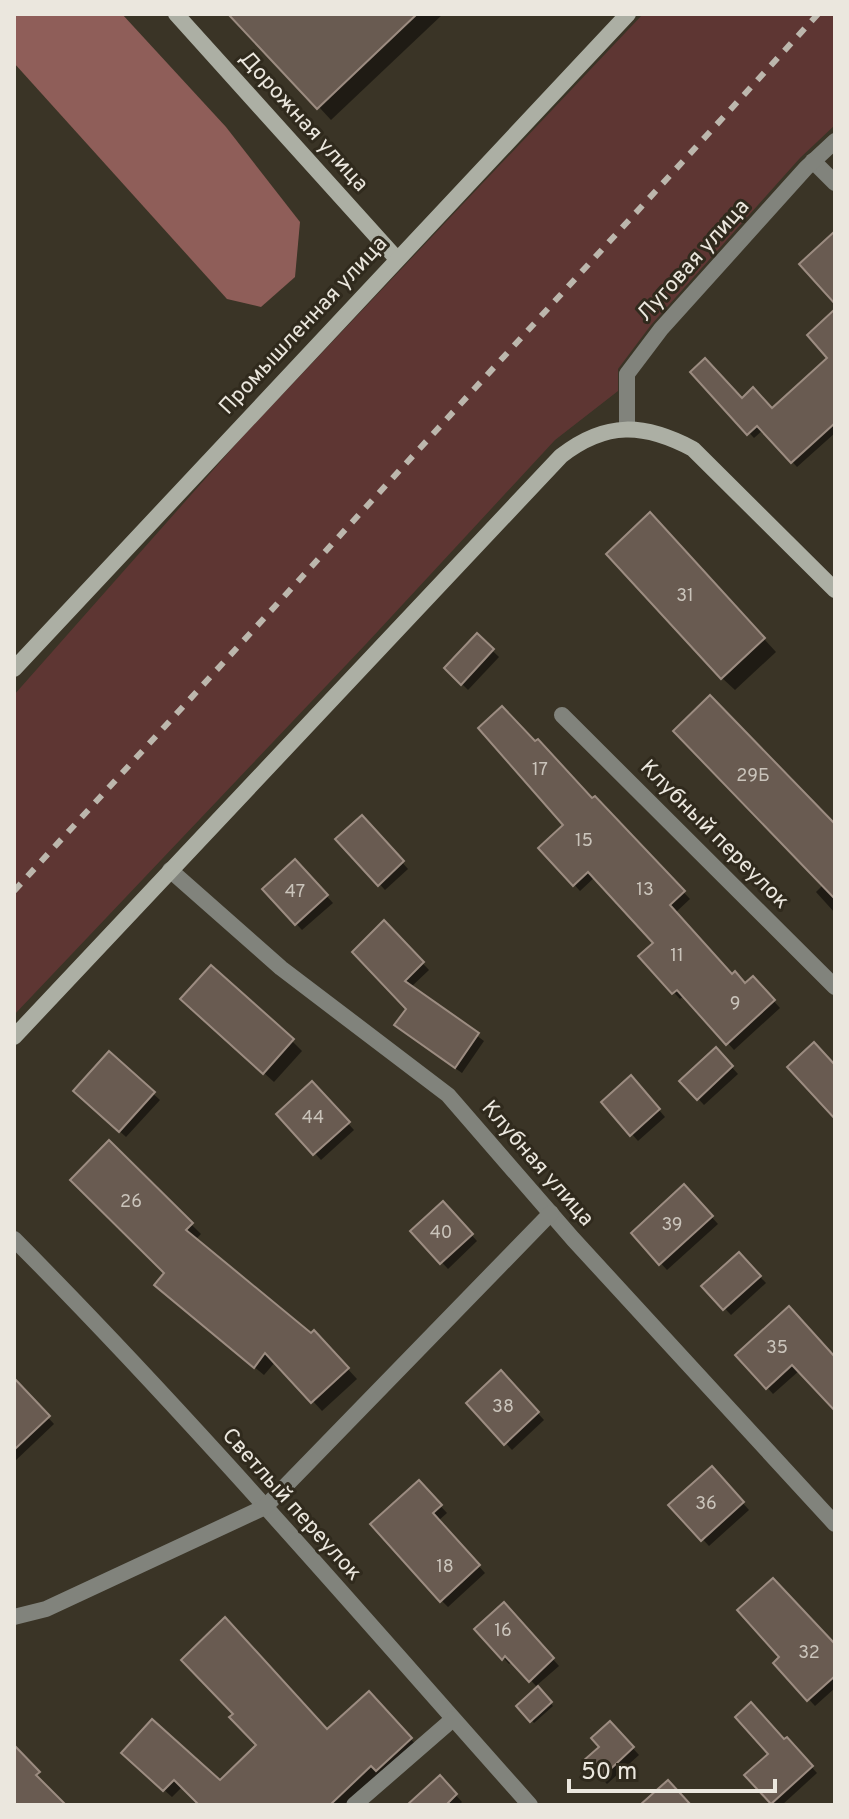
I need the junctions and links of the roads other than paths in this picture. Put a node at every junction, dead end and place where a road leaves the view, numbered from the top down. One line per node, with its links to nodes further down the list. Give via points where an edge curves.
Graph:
1 (176, 14): 6 (street, Дорожная улица)
2 (628, 14): 6 (street, Промышленная улица)
3 (835, 141): 4 (street, Луговая улица)
4 (813, 161): 5 (street); 7 (street, Луговая улица, via 627,374)
5 (835, 183)
6 (397, 259): 9 (street, Промышленная улица)
7 (627, 429): 8 (street, via 666,435 693,449); 11 (street, via 580,441 561,456)
8 (835, 590)
9 (14, 669)
10 (562, 715): 12 (street, Клубный переулок)
11 (170, 870): 13 (street); 14 (street, Клубная улица, via 281,968 448,1095)
12 (835, 987)
13 (14, 1037)
14 (551, 1213): 16 (street); 17 (street, Клубная улица)
15 (14, 1239): 16 (street, Светлый переулок)
16 (265, 1507): 18 (street, via 46,1609); 19 (street, Светлый переулок)
17 (835, 1524)
18 (14, 1617)
19 (453, 1719): 20 (street); 21 (street, Светлый переулок)
20 (354, 1805)
21 (530, 1805)

